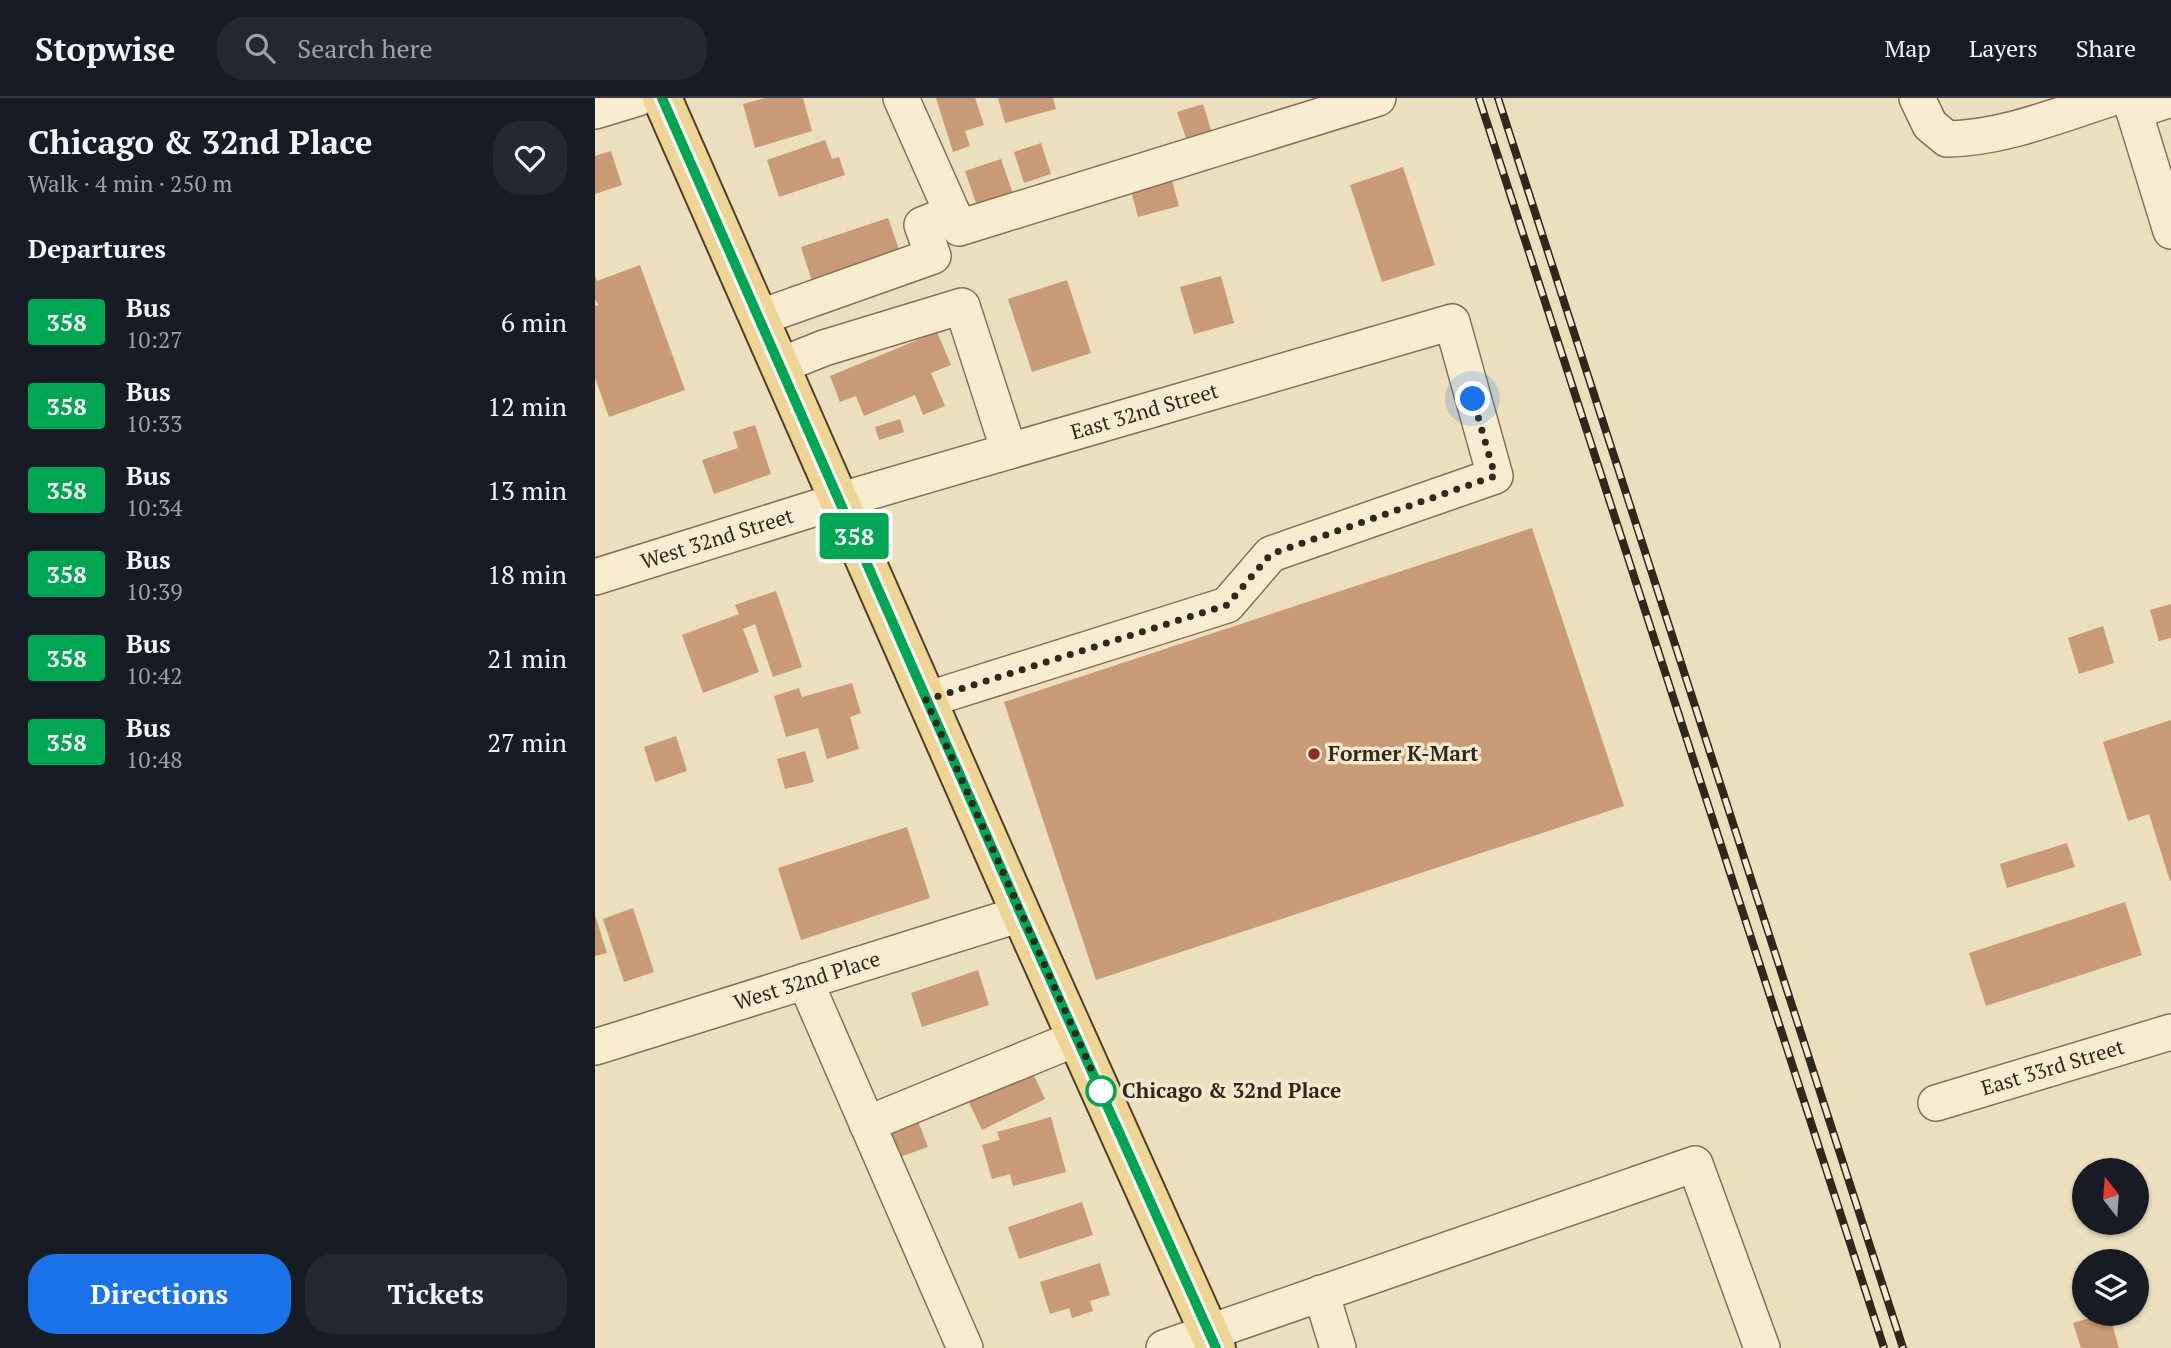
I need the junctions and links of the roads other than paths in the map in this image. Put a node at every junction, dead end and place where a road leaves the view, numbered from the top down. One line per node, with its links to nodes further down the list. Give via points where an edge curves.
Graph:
1 (638, 98): 8 (street)
2 (662, 98): 11 (main road)
3 (901, 98): 9 (street)
4 (1378, 98): 9 (street, via 959,228)
5 (1917, 98): 7 (street, via 1930,125 1947,139 1975,139)
6 (2171, 99): 7 (street)
7 (2125, 102): 10 (street)
8 (595, 111)
9 (953, 213): 11 (street, via 922,225 933,256)
10 (2171, 231)
11 (758, 318): 12 (main road)
12 (779, 366): 13 (street, via 962,306); 14 (main road)
13 (1009, 451): 14 (street, East 32nd Street); 16 (street, East 32nd Street, via 1452,322 1495,476 1271,554 1227,605)
14 (838, 501): 15 (street, West 32nd Street); 16 (main road)
15 (595, 577)
16 (926, 700): 17 (main road)
17 (1021, 914): 18 (street, West 32nd Place); 20 (main road)
18 (805, 981): 21 (street, West 32nd Place); 23 (street)
19 (2171, 1032): 22 (street, East 33rd Street)
20 (1077, 1038): 23 (street); 25 (main road)
21 (595, 1047)
22 (1936, 1104)
23 (867, 1124): 26 (street)
24 (1321, 1293): 25 (street); 28 (street); 29 (street, via 1695,1164)
25 (1213, 1341): 27 (street)
26 (965, 1348)
27 (1164, 1348)
28 (1338, 1348)
29 (1762, 1348)

